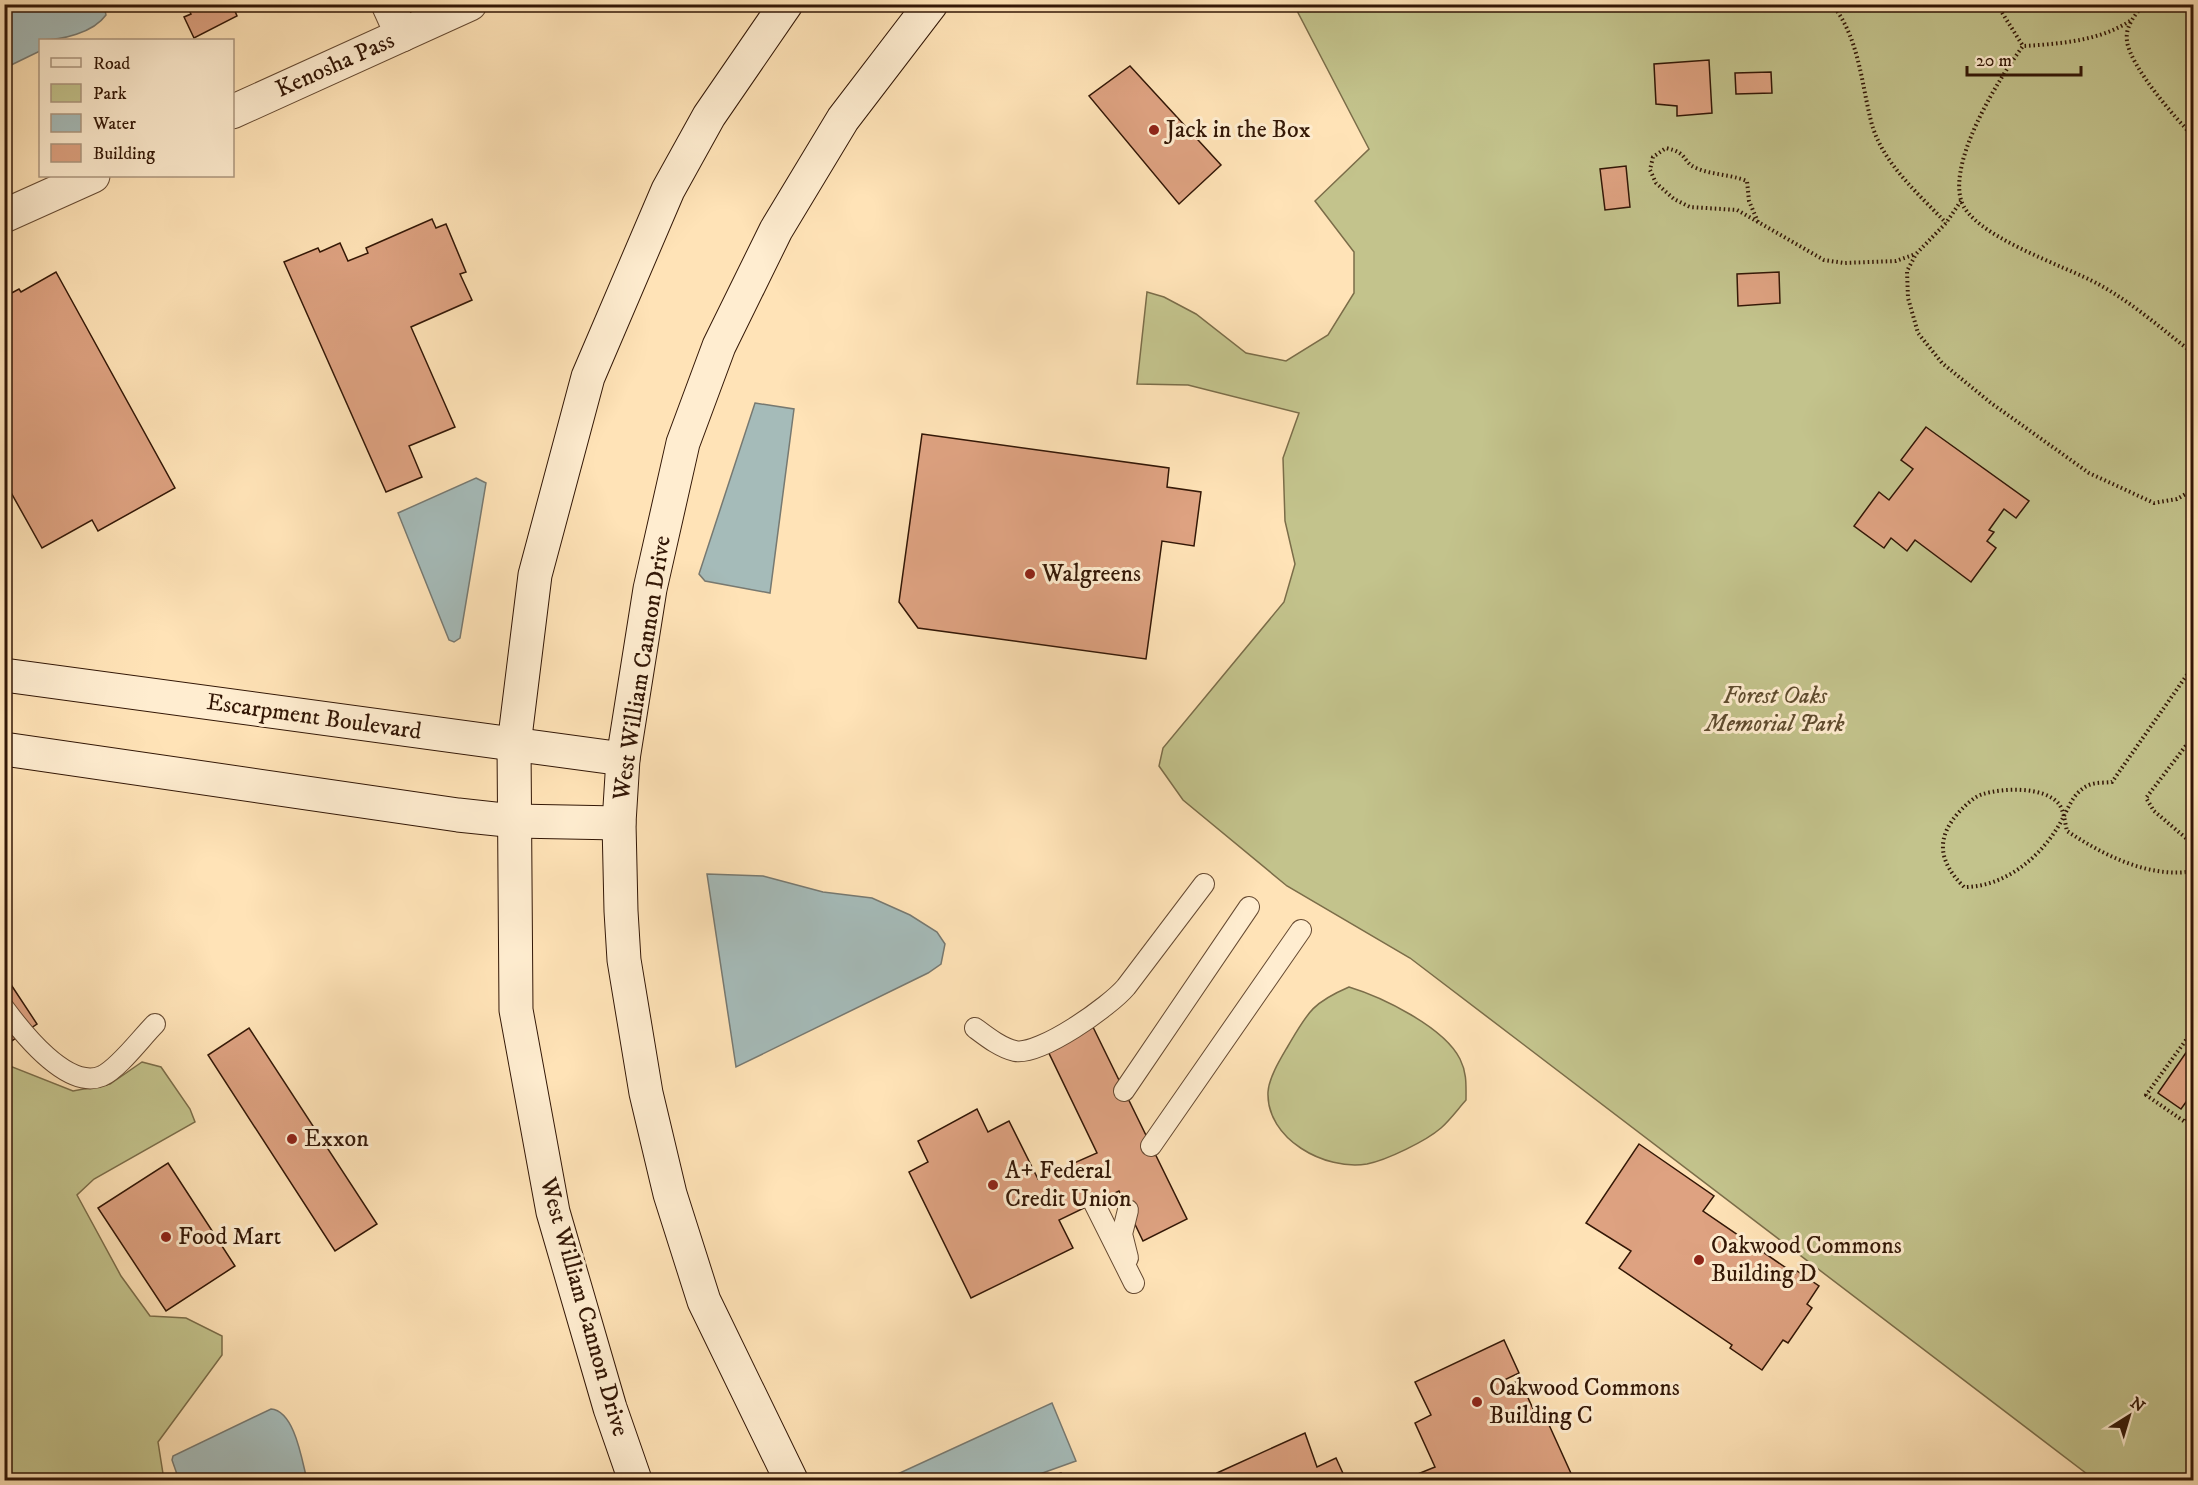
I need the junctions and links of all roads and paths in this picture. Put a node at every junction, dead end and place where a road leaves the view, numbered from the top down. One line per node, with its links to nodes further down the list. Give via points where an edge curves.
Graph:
1 (388, 4): 9 (main road)
2 (470, 4): 9 (main road, Kenosha Pass)
3 (786, 4): 24 (main road, West William Cannon Drive, via 709,116 668,190 588,377 535,574)
4 (931, 4): 26 (main road, West William Cannon Drive, via 843,119 776,230 719,346 683,443 650,589)
5 (1832, 4): 17 (path, via 1858,60 1871,122 1885,154)
6 (2001, 4): 10 (path, via 2001,11)
7 (2144, 4): 8 (path)
8 (2130, 21): 10 (path, via 2101,34); 12 (path, via 2127,42 2147,83)
9 (402, 35): 11 (main road, Kenosha Pass)
10 (2023, 46): 14 (path, via 2007,68 1970,141 1960,170)
11 (234, 111)
12 (2193, 137)
13 (91, 177): 15 (main road)
14 (1961, 201): 17 (path); 19 (path, via 1980,226 2099,284 2146,315)
15 (4, 216)
16 (1758, 222): 16 (path, via 1749,201 1747,181 1693,167 1682,152 1666,148 1653,157 1650,170 1656,183 1674,199 1690,207 1737,210); 18 (path, via 1824,260 1896,261)
17 (1946, 223): 18 (path)
18 (1916, 254): 20 (path, via 1907,272 1908,298 1918,333 1942,363 1990,404 2089,473 2154,503 2177,499)
19 (2193, 354)
20 (2193, 489)
21 (4, 675): 24 (main road, Escarpment Boulevard)
22 (2193, 675): 27 (path, via 2189,672 2112,782 2090,784 2077,793)
23 (2193, 735): 30 (path, via 2146,798 2154,811)
24 (514, 745): 26 (main road, Escarpment Boulevard); 28 (main road, West William Cannon Drive)
25 (4, 749): 28 (main road)
26 (622, 759): 29 (main road, West William Cannon Drive)
27 (2063, 817): 27 (path, via 2059,805 2048,797 2027,791 1981,794 1948,824 1943,843 1946,862 1964,887 1982,887 2014,874 2049,838); 31 (path, via 2067,831 2114,857 2153,870 2176,874)
28 (515, 821): 29 (main road); 44 (main road, West William Cannon Drive, via 516,1010 551,1201 610,1408)
29 (619, 823): 45 (main road, West William Cannon Drive, via 624,960 646,1093 670,1194 704,1301)
30 (2193, 845)
31 (2193, 871)
32 (1204, 884): 37 (lane, via 1126,987 1095,1014 1031,1051 1016,1051 990,1040)
33 (1249, 907): 39 (lane)
34 (1301, 930): 41 (lane)
35 (4, 1008): 36 (lane, via 44,1056 83,1076 100,1077 114,1067)
36 (155, 1024)
37 (975, 1028)
38 (2193, 1029): 40 (path, via 2146,1095 2185,1122)
39 (1124, 1091)
40 (2193, 1109)
41 (1151, 1146)
42 (1094, 1203): 43 (lane, via 1134,1284 1122,1234)
43 (1128, 1210)
44 (635, 1480)
45 (792, 1480)

